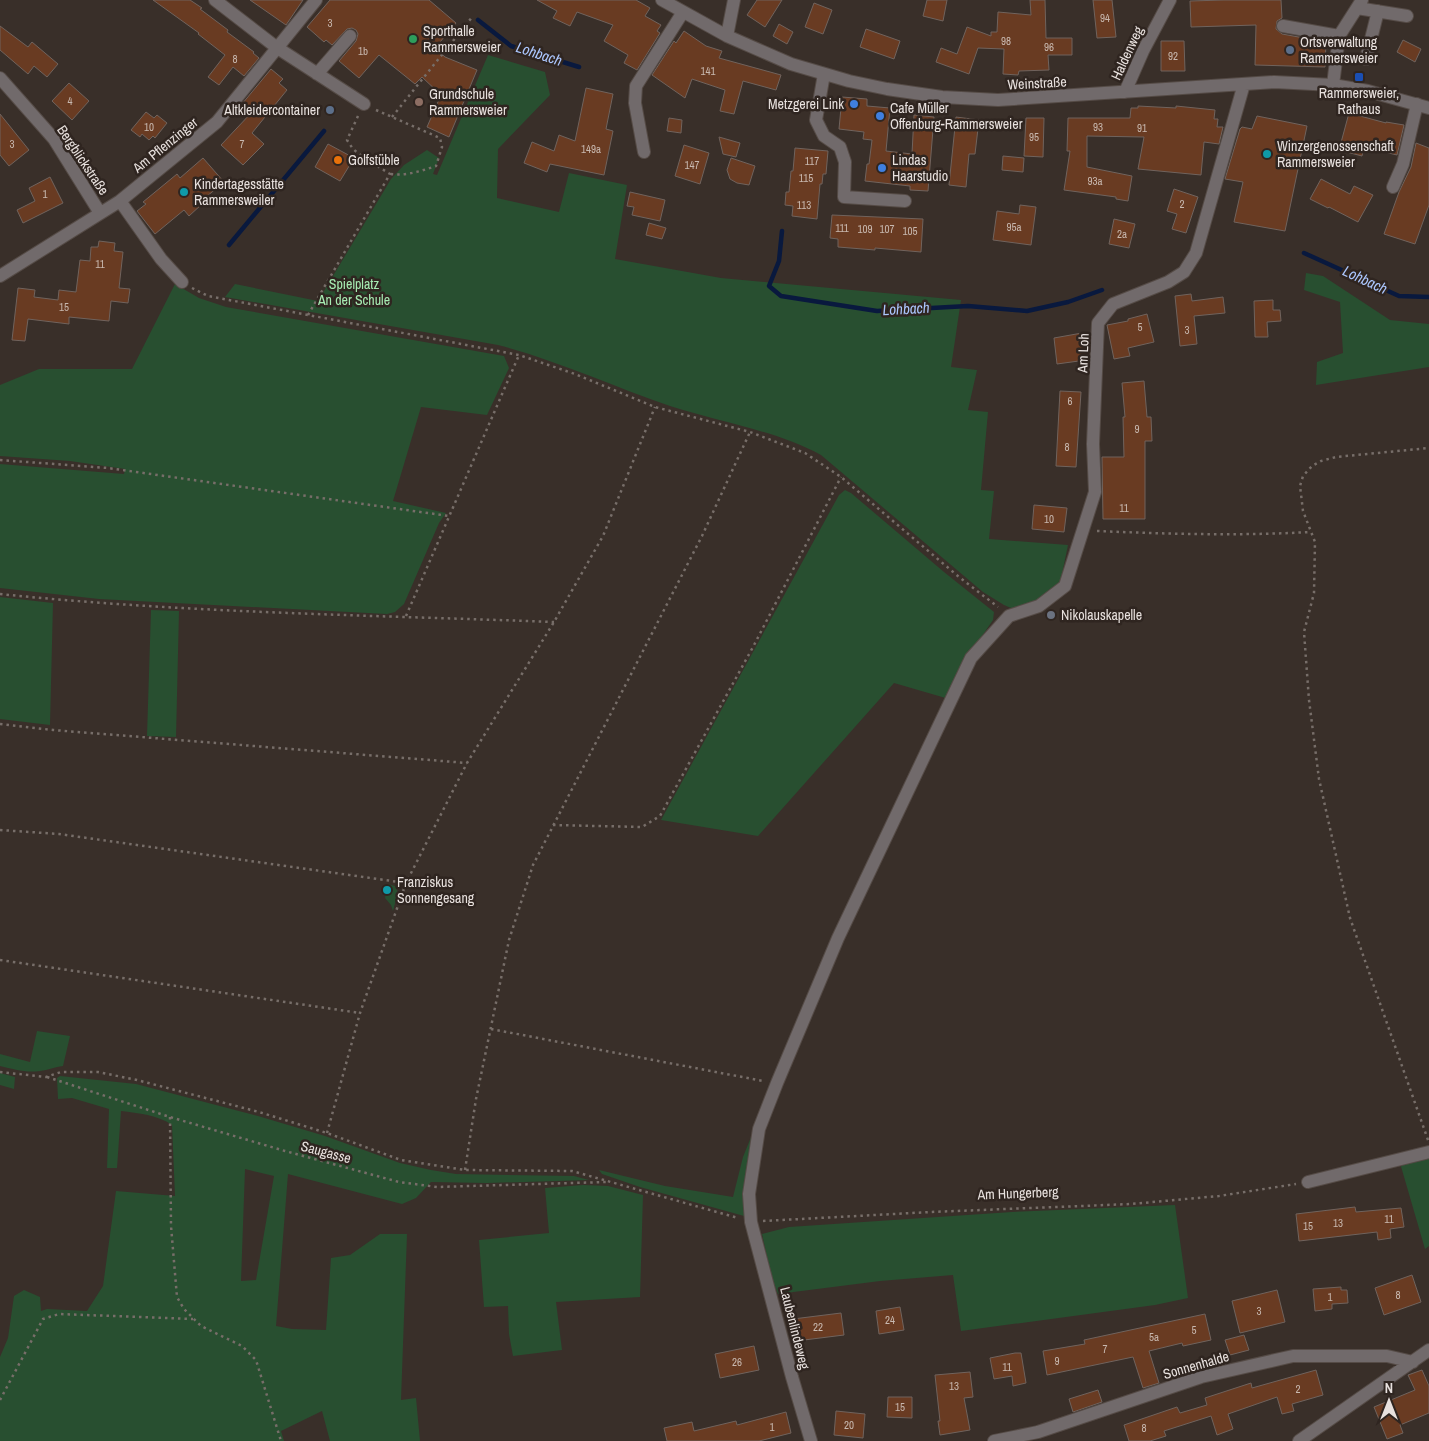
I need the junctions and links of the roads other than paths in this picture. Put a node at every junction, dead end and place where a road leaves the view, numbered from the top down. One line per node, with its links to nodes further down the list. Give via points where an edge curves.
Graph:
1 (216, 0): 13 (street)
2 (316, 0): 13 (street, Am Pflenzinger)
3 (734, 0): 11 (street)
4 (1170, 0): 20 (street, Haldenweg)
5 (673, 4): 11 (street, Weinstraße); 23 (street, via 636,86 635,103)
6 (1360, 4): 7 (street); 12 (street)
7 (1378, 12): 8 (street); 14 (street)
8 (1407, 16)
9 (1283, 26): 12 (street)
10 (350, 36): 15 (street)
11 (728, 36): 16 (street, Weinstraße, via 791,64)
12 (1339, 36): 19 (street)
13 (276, 47): 15 (street); 25 (street, Am Pflenzinger, via 217,122)
14 (1366, 59)
15 (317, 74): 21 (street)
16 (824, 74): 20 (street, Weinstraße, via 942,97 998,100); 26 (street, via 816,120 824,136 840,146 845,162 844,197)
17 (0, 78): 27 (street, Bergblickstraße, via 54,139)
18 (1244, 84): 19 (street, Weinstraße); 20 (street, Weinstraße); 30 (street, Am Loh, via 1196,253 1184,272 1168,282 1113,304 1098,323 1093,444 1095,492 1065,586 1039,606)
19 (1333, 85): 22 (street, Weinstraße)
20 (1125, 92)
21 (364, 104)
22 (1423, 106): 24 (street)
23 (644, 152)
24 (1392, 187)
25 (120, 201): 27 (street, Am Pflenzinger); 29 (street, via 161,259)
26 (905, 201)
27 (100, 213): 28 (street, Am Pflenzinger)
28 (0, 276)
29 (182, 282)
30 (1009, 616): 36 (street, Laubenlindeweg, via 971,658 838,938 759,1129 749,1194 751,1222)
31 (1429, 1152): 32 (street)
32 (1308, 1182)
33 (1429, 1350): 34 (street)
34 (1413, 1362): 35 (street); 37 (street, Sonnenhalde, via 1387,1356 1293,1356 1201,1377 1038,1432)
35 (1319, 1428): 38 (street); 39 (street)
36 (812, 1441)
37 (994, 1441)
38 (1299, 1441)
39 (1318, 1441)

